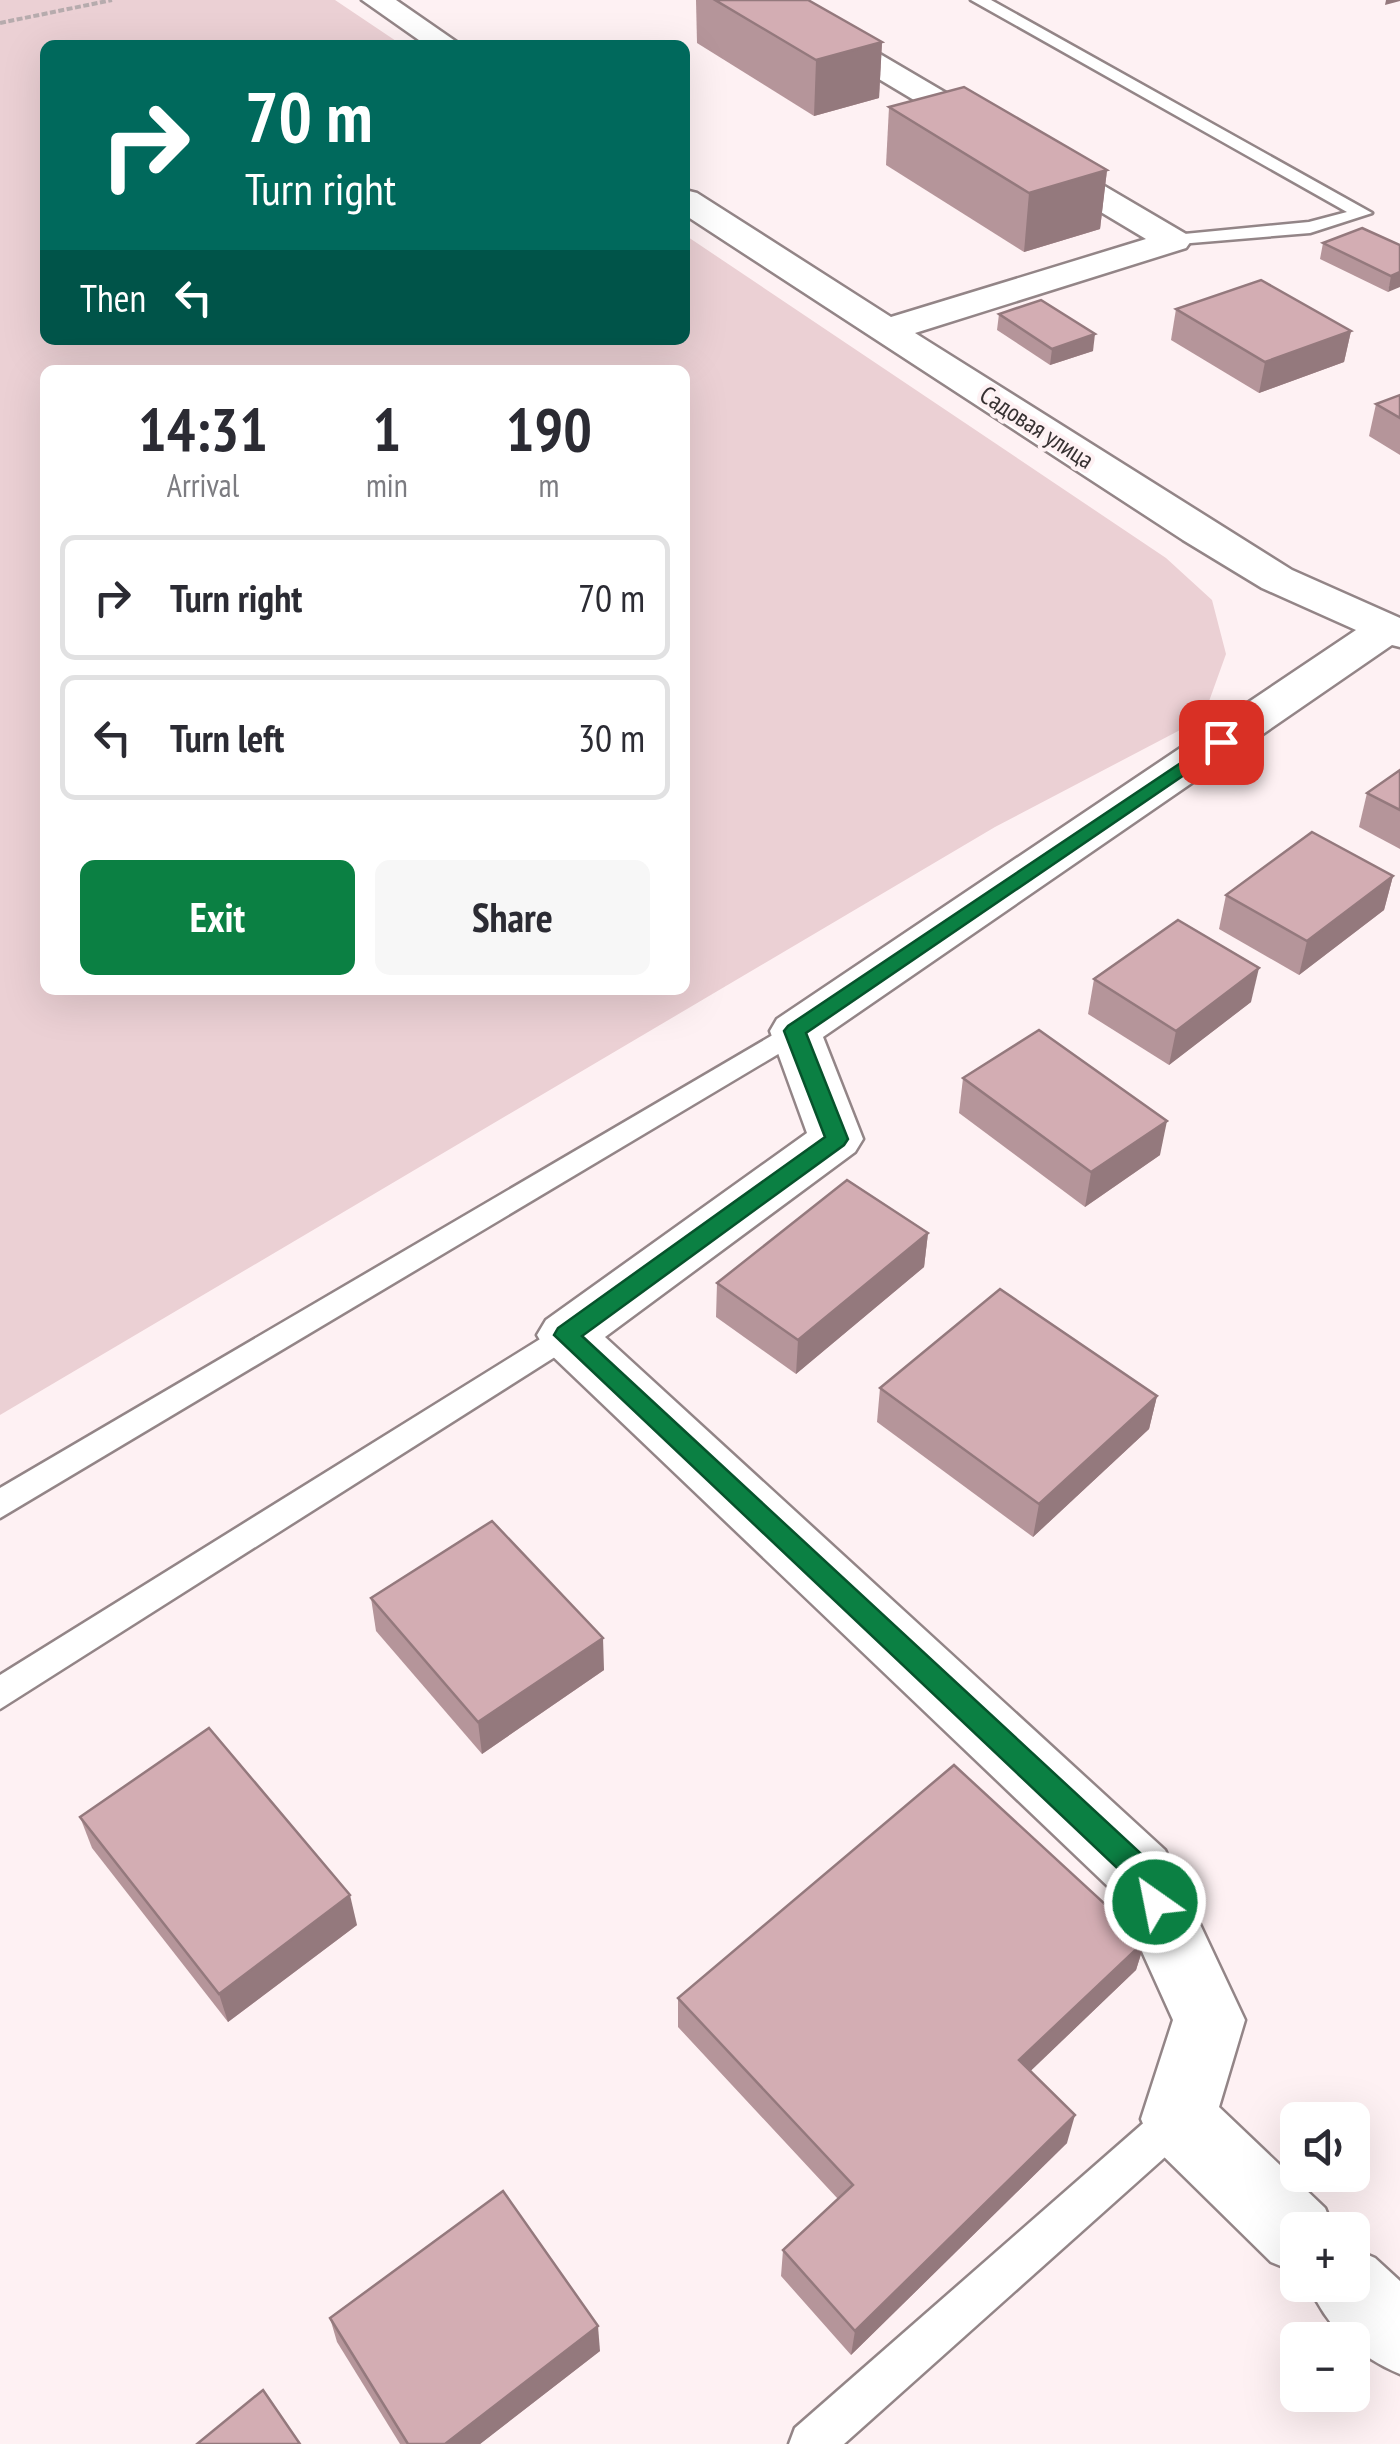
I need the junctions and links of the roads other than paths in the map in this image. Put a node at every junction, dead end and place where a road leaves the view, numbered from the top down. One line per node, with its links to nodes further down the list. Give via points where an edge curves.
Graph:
1 (376, 0): 4 (street)
2 (767, 0): 6 (street)
3 (979, 0): 6 (lane, via 1363,212 1310,227)
4 (438, 40)
5 (690, 203): 7 (street, Садовая улица)
6 (1174, 241): 7 (street)
7 (886, 330): 8 (street, Садовая улица, via 1213,541)
8 (1395, 634): 9 (street)
9 (795, 1031): 10 (street, via 836,1139); 11 (lane)
10 (566, 1335): 12 (lane); 13 (street, via 1141,1872 1209,2020)
11 (0, 1504)
12 (0, 1694)
13 (1178, 2118): 14 (street); 17 (lane)
14 (1280, 2218)
15 (1365, 2302): 16 (street)
16 (1400, 2336)
17 (811, 2444)

